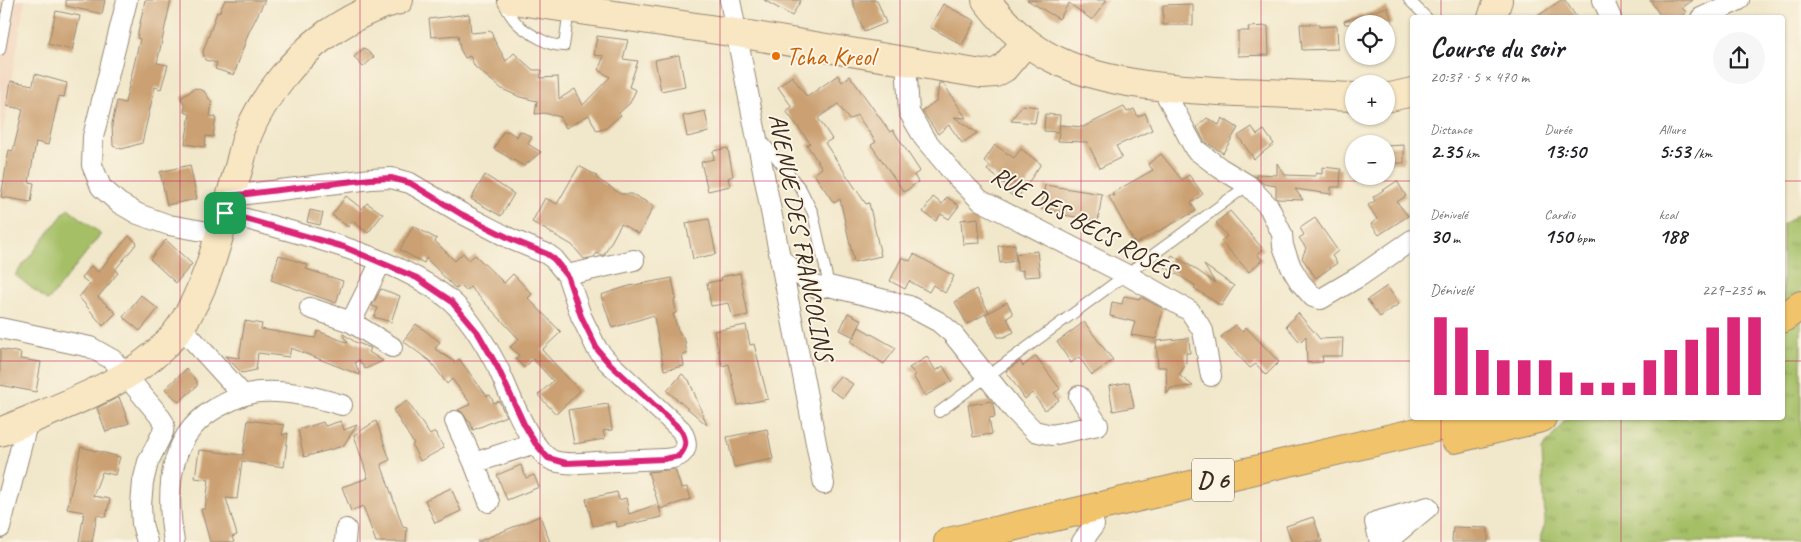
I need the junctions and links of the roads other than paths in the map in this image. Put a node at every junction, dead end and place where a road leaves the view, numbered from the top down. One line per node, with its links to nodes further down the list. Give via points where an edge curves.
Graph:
1 (9, 0): 19 (lane)
2 (127, 0): 27 (street, via 93,137 92,165 101,187 138,214 168,225)
3 (396, 0): 27 (street, via 346,22 294,62 248,133)
4 (503, 0): 12 (lane, via 509,14 523,30 555,46 564,46)
5 (730, 0): 17 (street, AVENUE DES FRANCOLINS)
6 (986, 0): 18 (street)
7 (1409, 0): 13 (lane)
8 (1498, 0): 14 (street)
9 (1603, 0): 15 (street)
10 (1739, 0): 16 (street)
11 (527, 1): 12 (street)
12 (569, 9): 17 (street)
13 (1424, 15)
14 (1493, 15)
15 (1609, 15)
16 (1707, 15)
17 (737, 33): 20 (street); 25 (street, AVENUE DES FRANCOLINS)
18 (1026, 42): 20 (street, via 996,73 982,74); 21 (street, via 1057,61 1092,74)
19 (0, 50)
20 (906, 61): 33 (street, RUE DES BECS ROSES, via 909,112 924,138 980,200)
21 (1162, 87): 24 (street); 26 (street, via 1195,148)
22 (1410, 92): 23 (street)
23 (1395, 96)
24 (1345, 97)
25 (755, 132): 29 (street, AVENUE DES FRANCOLINS); 35 (lane, via 801,189 813,213)
26 (1248, 185): 28 (street, via 1268,207 1282,234 1291,267 1316,298 1322,299); 33 (lane)
27 (225, 214): 31 (street, via 344,247); 32 (street, via 371,179 391,178 410,183 461,214 547,254); 41 (street, via 197,295)
28 (1410, 241)
29 (780, 259): 35 (street, via 817,288); 58 (street, AVENUE DES FRANCOLINS)
30 (634, 260): 32 (street)
31 (381, 262): 40 (street); 56 (street, via 417,278 451,301 478,333)
32 (567, 275): 56 (street, via 597,349 681,430 686,446 674,458 566,463 548,458)
33 (1127, 275): 45 (street, RUE DES BECS ROSES, via 1190,311 1203,331); 46 (lane)
34 (1801, 284): 36 (main road)
35 (829, 286): 46 (street, via 909,306 928,316 952,333)
36 (1785, 296)
37 (1801, 305): 39 (main road)
38 (310, 308): 40 (street)
39 (1785, 317)
40 (351, 322): 43 (street)
41 (181, 327): 44 (street, via 149,360); 47 (street)
42 (0, 328): 44 (street, via 90,347 113,360)
43 (392, 347)
44 (127, 376): 51 (street); 62 (street, via 164,423 143,482 142,524)
45 (1211, 376)
46 (987, 377): 48 (street, via 1034,431 1052,435 1098,425); 50 (lane)
47 (242, 395): 49 (street, via 260,392 298,394); 63 (street, via 210,410 198,420 178,451 170,499)
48 (1079, 396)
49 (342, 405)
50 (939, 412)
51 (28, 420): 55 (street); 60 (street)
52 (1468, 420): 64 (main road, D 6)
53 (1534, 420): 61 (main road, D 6)
54 (455, 421): 57 (street)
55 (0, 432)
56 (535, 443): 57 (street)
57 (474, 463): 59 (street)
58 (824, 484)
59 (489, 502)
60 (0, 528)
61 (1088, 533): 65 (main road, D 6)
62 (147, 542)
63 (174, 542)
64 (948, 542)
65 (1021, 542)
66 (1380, 542): 67 (street, via 1375,522 1428,507)
67 (1386, 542)

